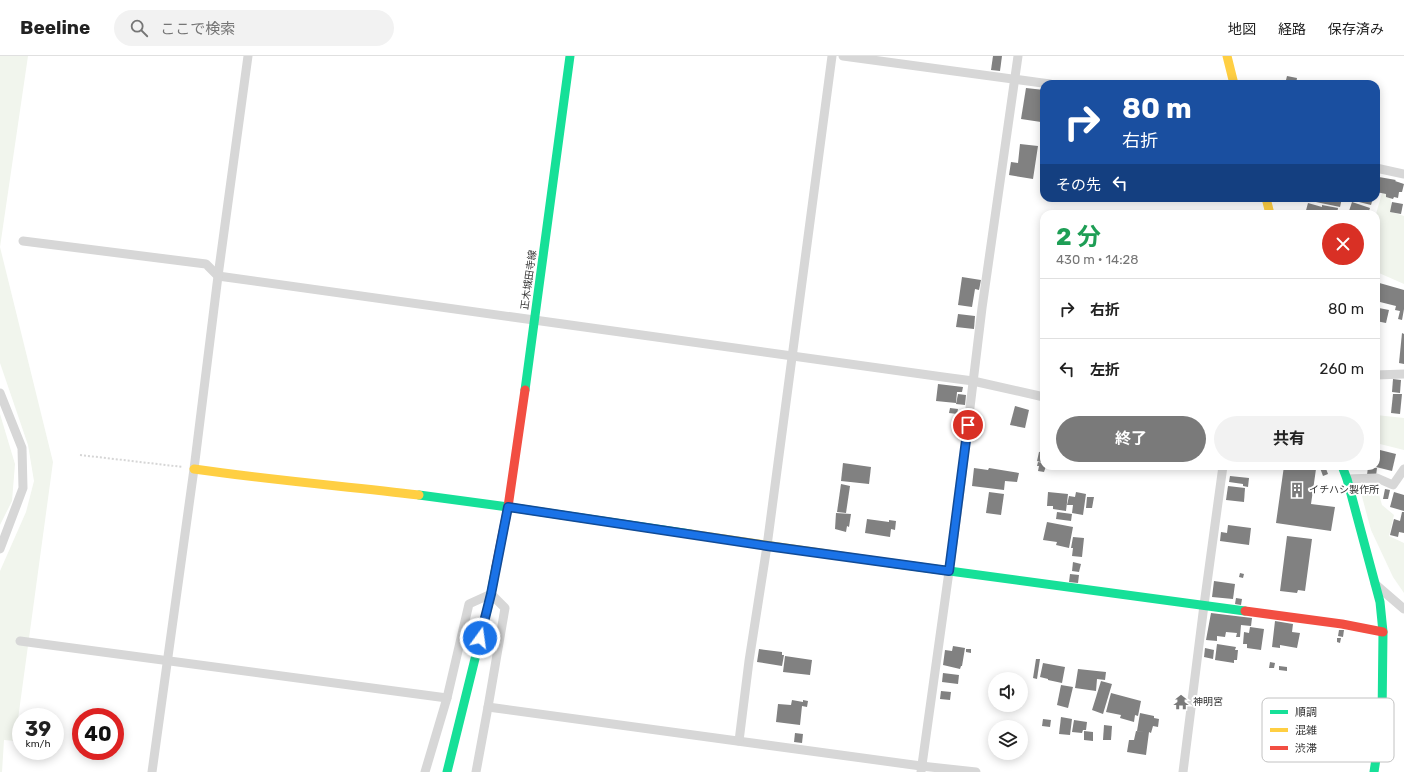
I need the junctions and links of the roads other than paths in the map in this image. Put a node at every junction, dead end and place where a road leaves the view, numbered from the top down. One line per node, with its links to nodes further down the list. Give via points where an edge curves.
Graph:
1 (248, 56): 13 (street)
2 (570, 56): 14 (street, 正木城田寺線)
3 (832, 56): 15 (street)
4 (843, 56): 7 (street)
5 (1018, 56): 7 (street)
6 (1227, 56): 8 (street)
7 (1016, 79): 9 (street); 18 (street)
8 (1233, 80)
9 (1040, 83)
10 (1380, 169): 11 (street)
11 (1404, 174)
12 (22, 241): 13 (street, via 206,264)
13 (218, 276): 14 (street); 21 (street)
14 (535, 320): 15 (street); 26 (street, 正木城田寺線)
15 (792, 356): 18 (street); 27 (street)
16 (1380, 374): 17 (street)
17 (1404, 374)
18 (973, 381): 20 (street); 29 (street)
19 (0, 392): 28 (street, via 22,448 24,488)
20 (1040, 396)
21 (194, 469): 26 (street); 36 (street)
22 (1404, 469): 25 (street, via 1393,485 1377,478)
23 (1222, 470): 32 (street)
24 (1344, 470): 25 (street)
25 (1347, 479): 30 (street)
26 (508, 507): 27 (street); 31 (street, 正木城田寺線)
27 (767, 546): 29 (street); 40 (street)
28 (0, 549)
29 (949, 571): 32 (street); 42 (street)
30 (1375, 584): 33 (street); 34 (street)
31 (491, 594): 37 (street, via 469,604); 39 (street, via 505,608); 45 (street, 正木城田寺線)
32 (1204, 605): 34 (street); 48 (street)
33 (1404, 609)
34 (1383, 632): 38 (street)
35 (20, 641): 36 (street)
36 (167, 662): 37 (street); 43 (street)
37 (447, 698): 44 (street)
38 (1382, 698)
39 (488, 707): 40 (street); 46 (street)
40 (739, 741): 42 (street)
41 (1376, 762): 49 (street)
42 (921, 769): 47 (street)
43 (152, 772)
44 (425, 772)
45 (448, 772)
46 (476, 772)
47 (976, 772)
48 (1183, 772)
49 (1374, 772)

